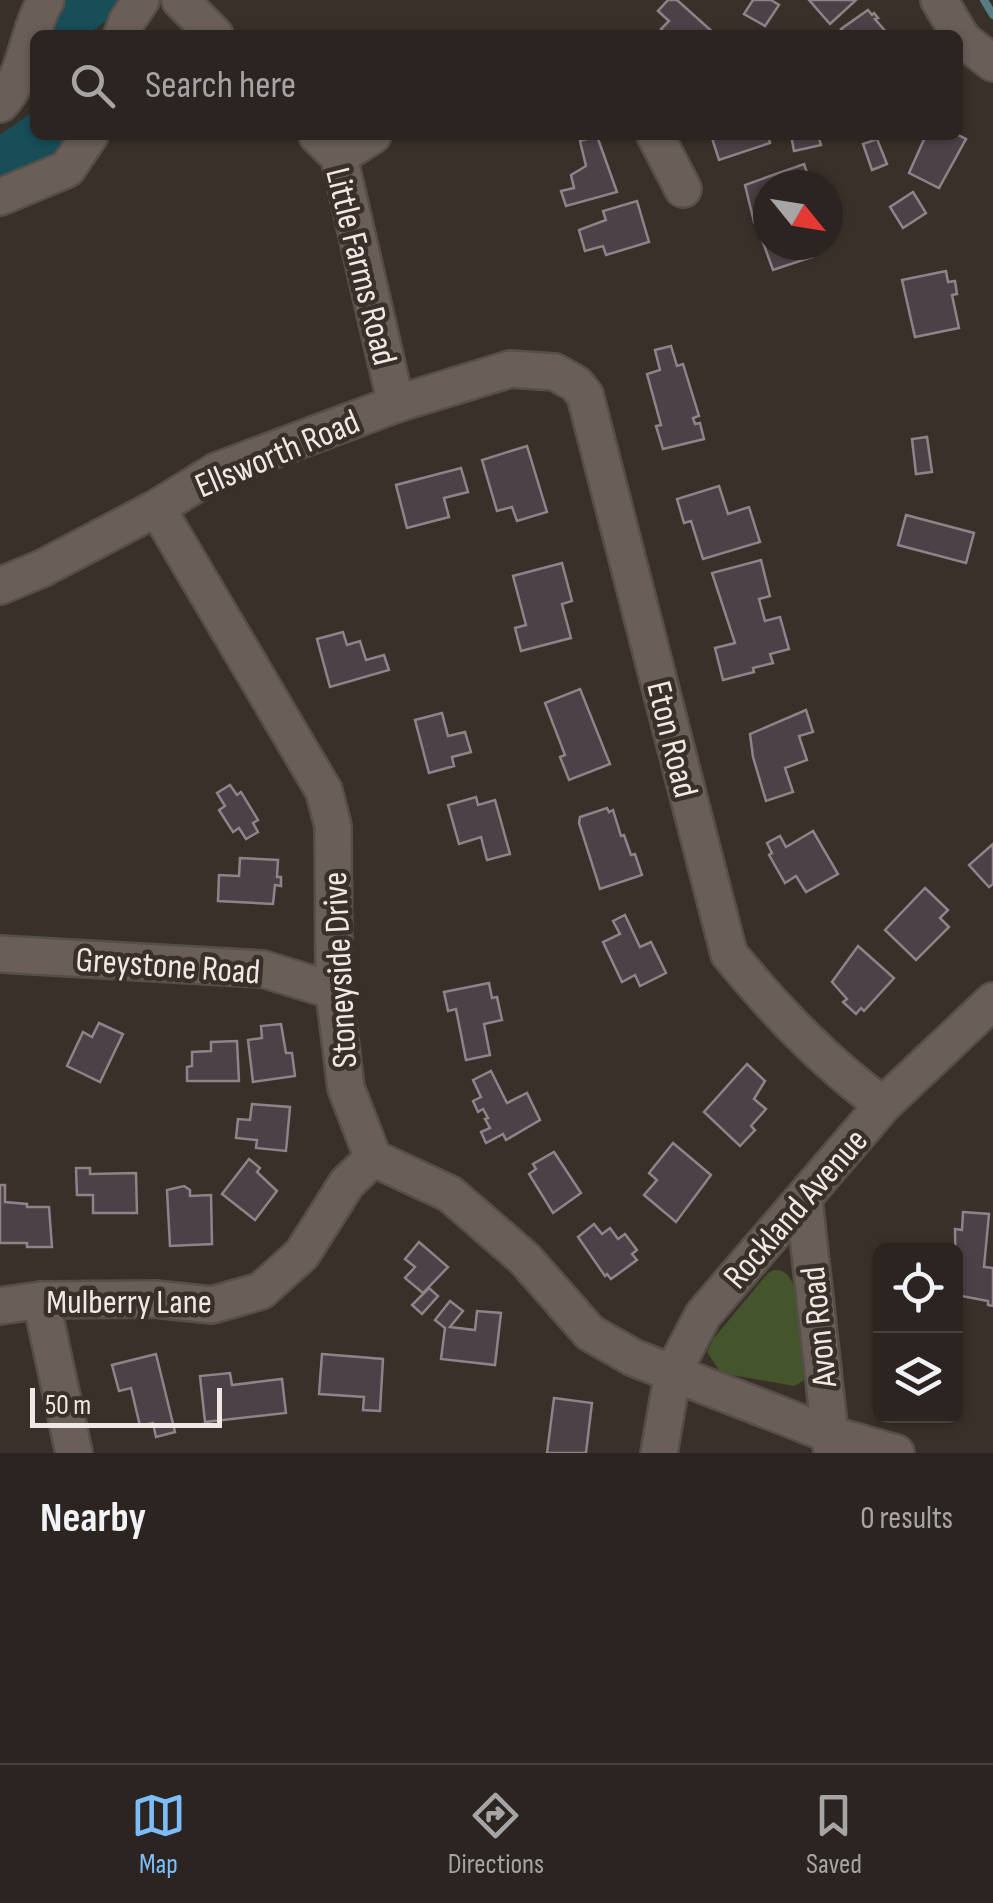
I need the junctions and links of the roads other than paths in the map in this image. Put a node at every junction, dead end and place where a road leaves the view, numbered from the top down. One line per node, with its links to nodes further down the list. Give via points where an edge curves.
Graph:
1 (46, 0): 5 (street)
2 (141, 0): 6 (street)
3 (180, 0): 7 (street)
4 (938, 0): 8 (street)
5 (31, 30)
6 (123, 30)
7 (210, 30)
8 (957, 30)
9 (30, 34): 12 (street, via 15,88)
10 (963, 40): 11 (street)
11 (993, 63)
12 (0, 104)
13 (87, 140): 17 (street, via 67,168)
14 (658, 140): 16 (street)
15 (328, 146): 19 (street, Little Farms Road)
16 (683, 188)
17 (0, 197)
18 (510, 368): 19 (street, Ellsworth Road); 25 (street, Eton Road, via 555,372 584,395 729,954 833,1068)
19 (396, 404): 20 (street, Ellsworth Road, via 217,472)
20 (158, 508): 21 (street, Ellsworth Road); 23 (street, Stoneyside Drive, via 324,790 332,826)
21 (0, 586)
22 (0, 954): 23 (street, Greystone Road, via 263,969)
23 (334, 991): 26 (street, Stoneyside Drive, via 346,1088)
24 (993, 1000): 25 (street, Rockland Avenue)
25 (883, 1105): 27 (street, Rockland Avenue)
26 (373, 1158): 28 (street, Mulberry Lane, via 348,1183 302,1254 261,1291 212,1305); 30 (street, via 450,1194 525,1259 590,1333)
27 (804, 1200): 30 (street, Rockland Avenue, via 703,1315); 31 (street, Avon Road)
28 (41, 1300): 29 (street, Mulberry Lane); 32 (street)
29 (0, 1306)
30 (673, 1372): 31 (street); 33 (street, Rockland Avenue)
31 (831, 1444): 34 (street)
32 (74, 1453)
33 (659, 1453)
34 (896, 1453)

